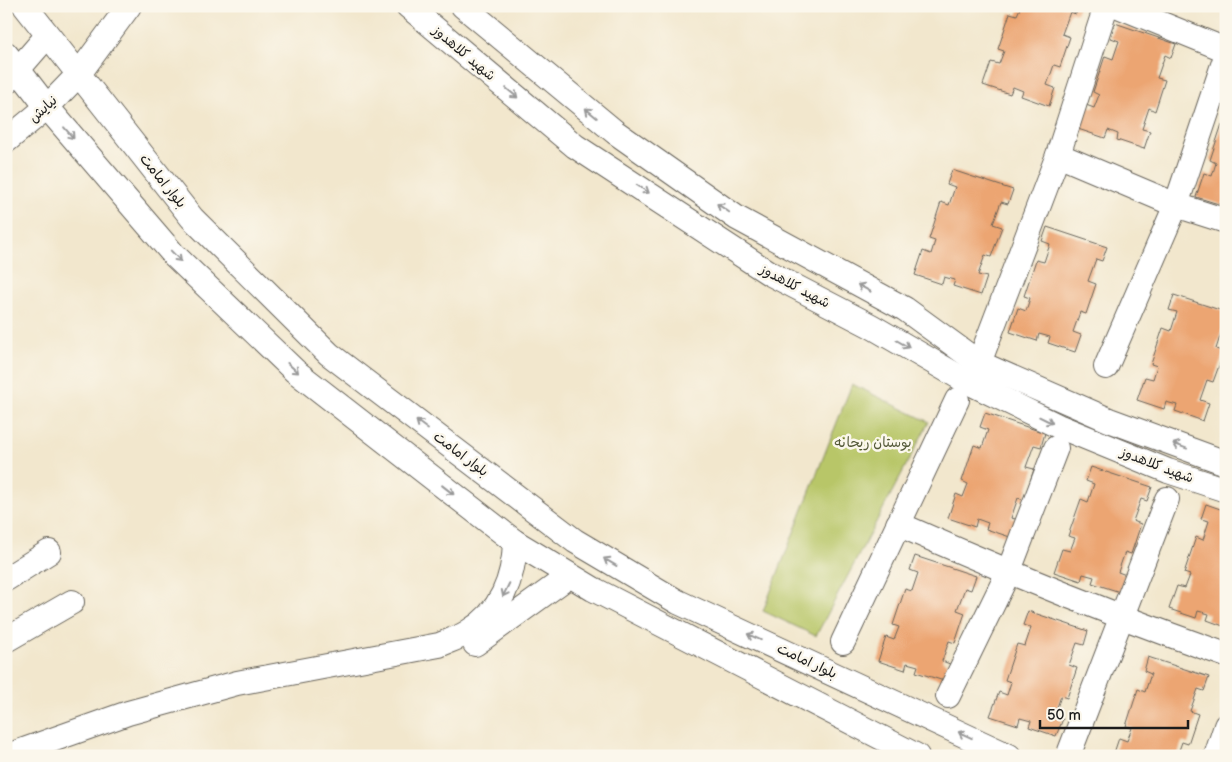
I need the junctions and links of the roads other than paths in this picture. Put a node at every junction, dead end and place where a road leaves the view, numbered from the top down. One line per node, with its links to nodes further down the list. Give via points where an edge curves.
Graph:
1 (25, 6): 7 (street, بلوار امامت)
2 (130, 6): 11 (street)
3 (408, 6): 18 (street, شهید کلاهدوز, one-way to 18, via 575,146 668,204 768,273)
4 (463, 6): 17 (street, شهید کلاهدوز, one-way to 4, via 729,212 614,132)
5 (1106, 6): 14 (street)
6 (1118, 6): 8 (street)
7 (47, 36): 10 (street); 11 (street, بلوار امامت)
8 (1226, 50)
9 (1226, 56): 15 (street)
10 (10, 69): 12 (street)
11 (78, 75): 12 (street, نیایش); 38 (street, بلوار امامت, one-way to 11, via 678,602 575,541 328,354 192,218)
12 (47, 107): 13 (street, نیایش); 27 (street, one-way to 27, via 174,255 295,371)
13 (6, 141)
14 (1058, 155): 15 (street); 19 (street)
15 (1176, 205): 16 (street); 20 (street)
16 (1226, 221)
17 (886, 300): 18 (street); 19 (street, شهید کلاهدوز, via 905,309)
18 (871, 326): 24 (street, شهید کلاهدوز, one-way to 24, via 966,381 1058,426 1168,471)
19 (979, 363): 23 (street, شهید کلاهدوز, one-way to 19, via 1109,420)
20 (1106, 367)
21 (957, 400): 26 (street)
22 (1056, 448): 29 (street)
23 (1226, 463)
24 (1226, 490)
25 (1167, 498): 33 (street)
26 (898, 524): 29 (street); 35 (street)
27 (515, 542): 30 (street); 41 (street, one-way to 41, via 509,585 496,608 469,632 439,645 238,683 128,713)
28 (49, 552): 31 (street)
29 (1008, 573): 33 (street); 37 (street)
30 (568, 576): 42 (street); 44 (street, via 480,642 460,652 140,723)
31 (6, 579)
32 (72, 602): 34 (street)
33 (1122, 618): 36 (street); 40 (street)
34 (6, 640)
35 (843, 642)
36 (1226, 655)
37 (948, 696)
38 (921, 715): 42 (street); 43 (street, بلوار امامت, one-way to 38)
39 (1226, 726): 45 (street)
40 (1070, 751)
41 (8, 752)
42 (908, 754)
43 (1006, 755)
44 (52, 756)
45 (1216, 756)

